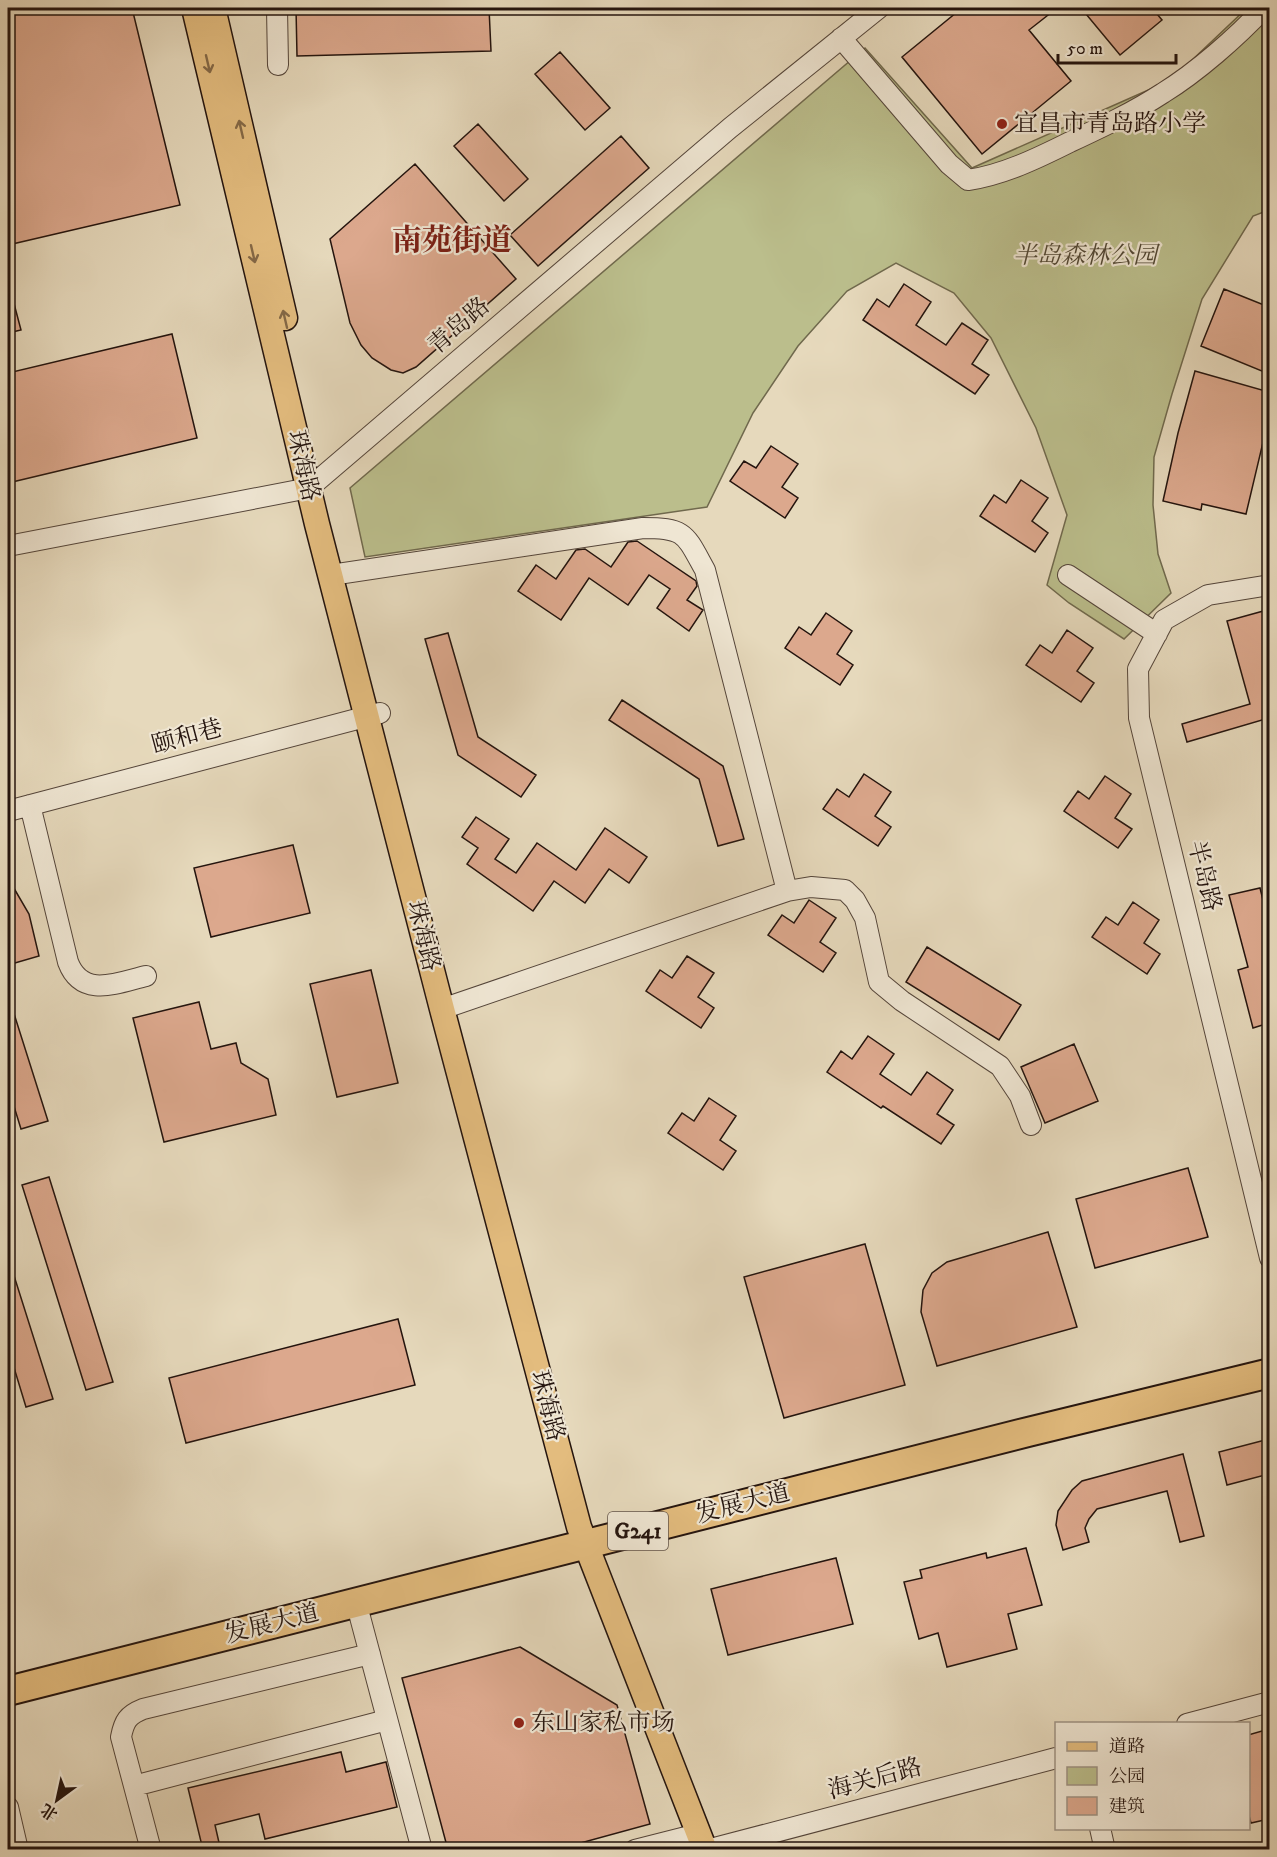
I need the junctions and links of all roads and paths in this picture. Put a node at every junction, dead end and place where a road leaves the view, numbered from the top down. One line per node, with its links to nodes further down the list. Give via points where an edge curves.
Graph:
1 (194, 8): 8 (main road, 珠海路, one-way to 8)
2 (213, 8): 8 (main road, 珠海路, one-way to 2)
3 (277, 8): 7 (street)
4 (879, 8): 6 (street, 青岛路)
5 (1264, 8): 6 (street, via 1218,51 1164,92 1044,155 968,180 949,164)
6 (841, 38): 8 (street, 青岛路)
7 (279, 65)
8 (315, 483): 9 (street, 青岛路); 10 (main road, 珠海路)
9 (8, 546)
10 (338, 574): 14 (main road, 珠海路); 17 (street, via 643,528 671,528 688,539 705,570)
11 (1068, 575): 13 (street)
12 (1269, 585): 13 (street, 半岛路, via 1208,594 1164,620)
13 (1157, 633): 21 (street, 半岛路, via 1138,669 1139,718)
14 (374, 714): 15 (street, 颐和巷); 19 (main road, 珠海路)
15 (30, 805): 16 (street, 颐和巷); 18 (street, via 72,974 84,984 104,986)
16 (8, 811)
17 (787, 891): 19 (street); 20 (street, via 810,887 845,890 865,918 879,982 1000,1066 1020,1096)
18 (146, 976)
19 (448, 1007): 24 (main road, 珠海路)
20 (1032, 1125)
21 (1269, 1253)
22 (1269, 1354): 24 (highway, 发展大道 / G241, via 1035,1411)
23 (1269, 1373): 24 (highway, 发展大道 / G241)
24 (586, 1535): 25 (highway, 发展大道 / G241); 27 (highway, 发展大道 / G241); 36 (main road, 珠海路)
25 (356, 1602): 26 (street); 28 (highway, 发展大道 / G241)
26 (370, 1654): 30 (street); 33 (street, via 130,1715 123,1724 121,1737)
27 (8, 1672)
28 (8, 1691)
29 (1269, 1702): 31 (street)
30 (387, 1720): 33 (street); 39 (street)
31 (1194, 1722)
32 (1055, 1758): 36 (street, 海关后路)
33 (134, 1786): 38 (street)
34 (8, 1807): 37 (street)
35 (1100, 1830): 41 (street)
36 (707, 1846): 40 (street, 海关后路)
37 (18, 1850)
38 (151, 1850)
39 (422, 1850)
40 (635, 1850)
41 (1105, 1850)

